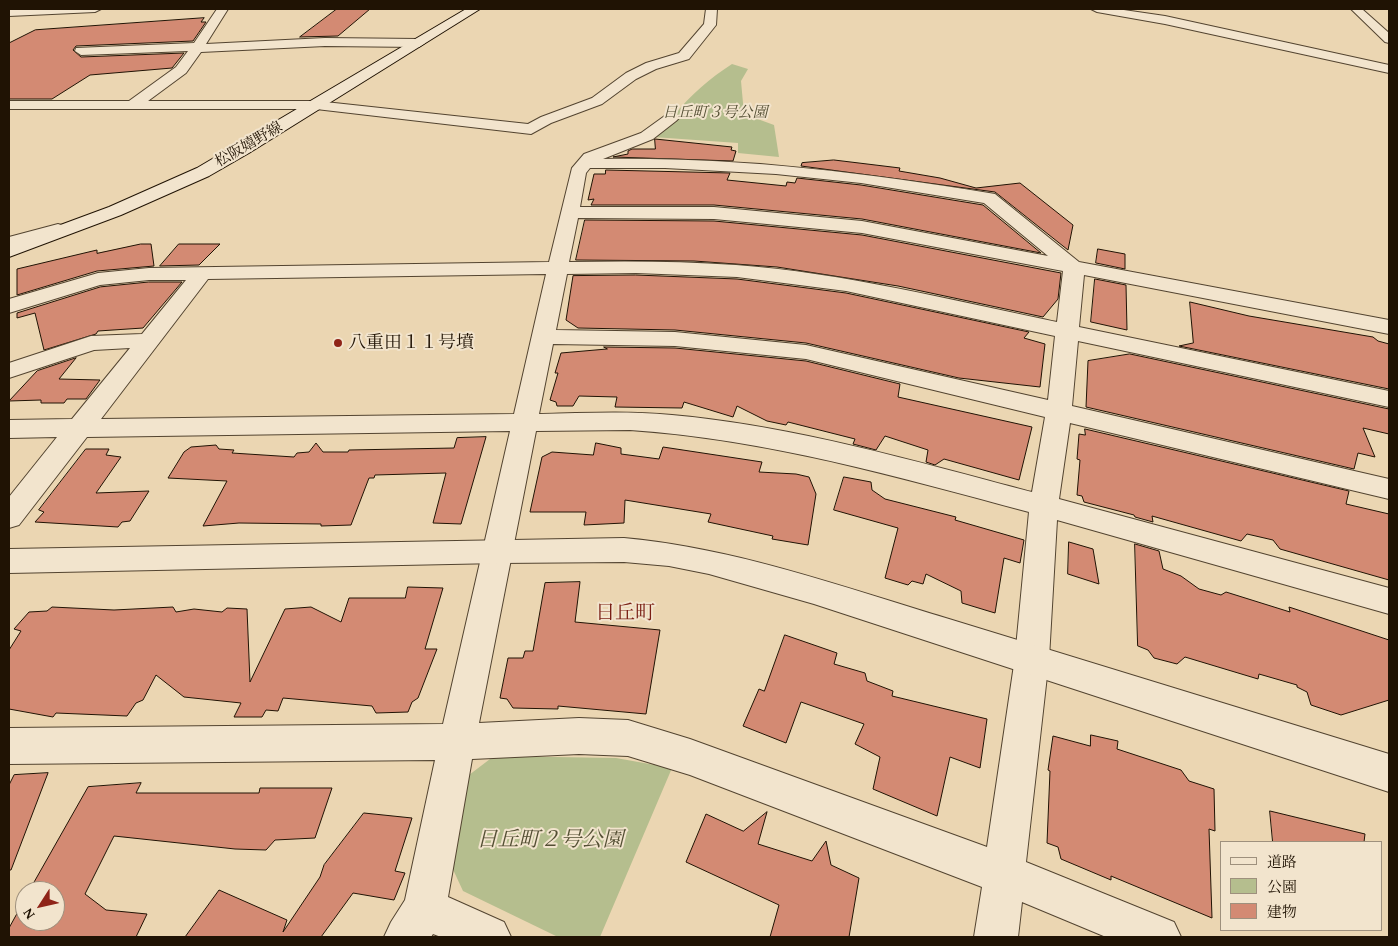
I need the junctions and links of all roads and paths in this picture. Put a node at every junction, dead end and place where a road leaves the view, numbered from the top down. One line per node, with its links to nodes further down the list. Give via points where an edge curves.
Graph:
1 (95, 9): 7 (street)
2 (222, 9): 11 (street)
3 (474, 9): 10 (street, 松阪嬉野線)
4 (711, 9): 16 (street, via 710,24 684,56 651,66 597,101 531,129)
5 (1097, 9): 8 (street)
6 (1356, 9): 9 (street)
7 (9, 13)
8 (1163, 14): 13 (street)
9 (1389, 39)
10 (419, 43): 11 (street, via 325,42); 16 (street, 松阪嬉野線)
11 (197, 47): 12 (street); 15 (street, via 181,70)
12 (80, 51)
13 (1389, 69)
14 (9, 105): 15 (street)
15 (132, 105): 16 (street)
16 (316, 105): 20 (street, 松阪嬉野線, via 202,172)
17 (671, 118): 18 (street, via 647,136 590,158)
18 (584, 164): 19 (street, via 578,172); 24 (street, via 776,169 990,198)
19 (570, 212): 23 (street); 24 (street, via 689,212 862,227)
20 (76, 226): 21 (street); 22 (street, 松阪嬉野線)
21 (9, 243)
22 (9, 251)
23 (558, 268): 25 (street); 28 (street, via 679,268 781,276 846,285); 29 (street)
24 (1074, 268): 27 (street); 28 (street)
25 (203, 272): 26 (street, via 98,279); 30 (street)
26 (9, 306)
27 (1389, 327)
28 (1066, 330): 32 (street); 33 (street)
29 (544, 337): 33 (street, via 626,336 777,347); 34 (street)
30 (148, 341): 31 (street, via 91,343); 35 (street)
31 (9, 371)
32 (1389, 399)
33 (1059, 410): 37 (street); 38 (street)
34 (526, 423): 35 (street); 38 (street, via 656,422 762,436); 40 (street)
35 (82, 428): 36 (street); 39 (street)
36 (9, 429)
37 (1389, 489)
38 (1044, 506): 42 (street); 43 (street)
39 (9, 518)
40 (500, 551): 41 (street); 43 (street, via 624,550 710,562); 44 (street)
41 (9, 561)
42 (1389, 600)
43 (1032, 658): 46 (street); 47 (street)
44 (457, 742): 45 (street); 47 (street, via 579,736 628,738 690,756); 48 (street)
45 (9, 746)
46 (1389, 773)
47 (1003, 874): 50 (street); 51 (street)
48 (416, 923): 49 (street)
49 (489, 937)
50 (996, 937)
51 (1159, 937)

